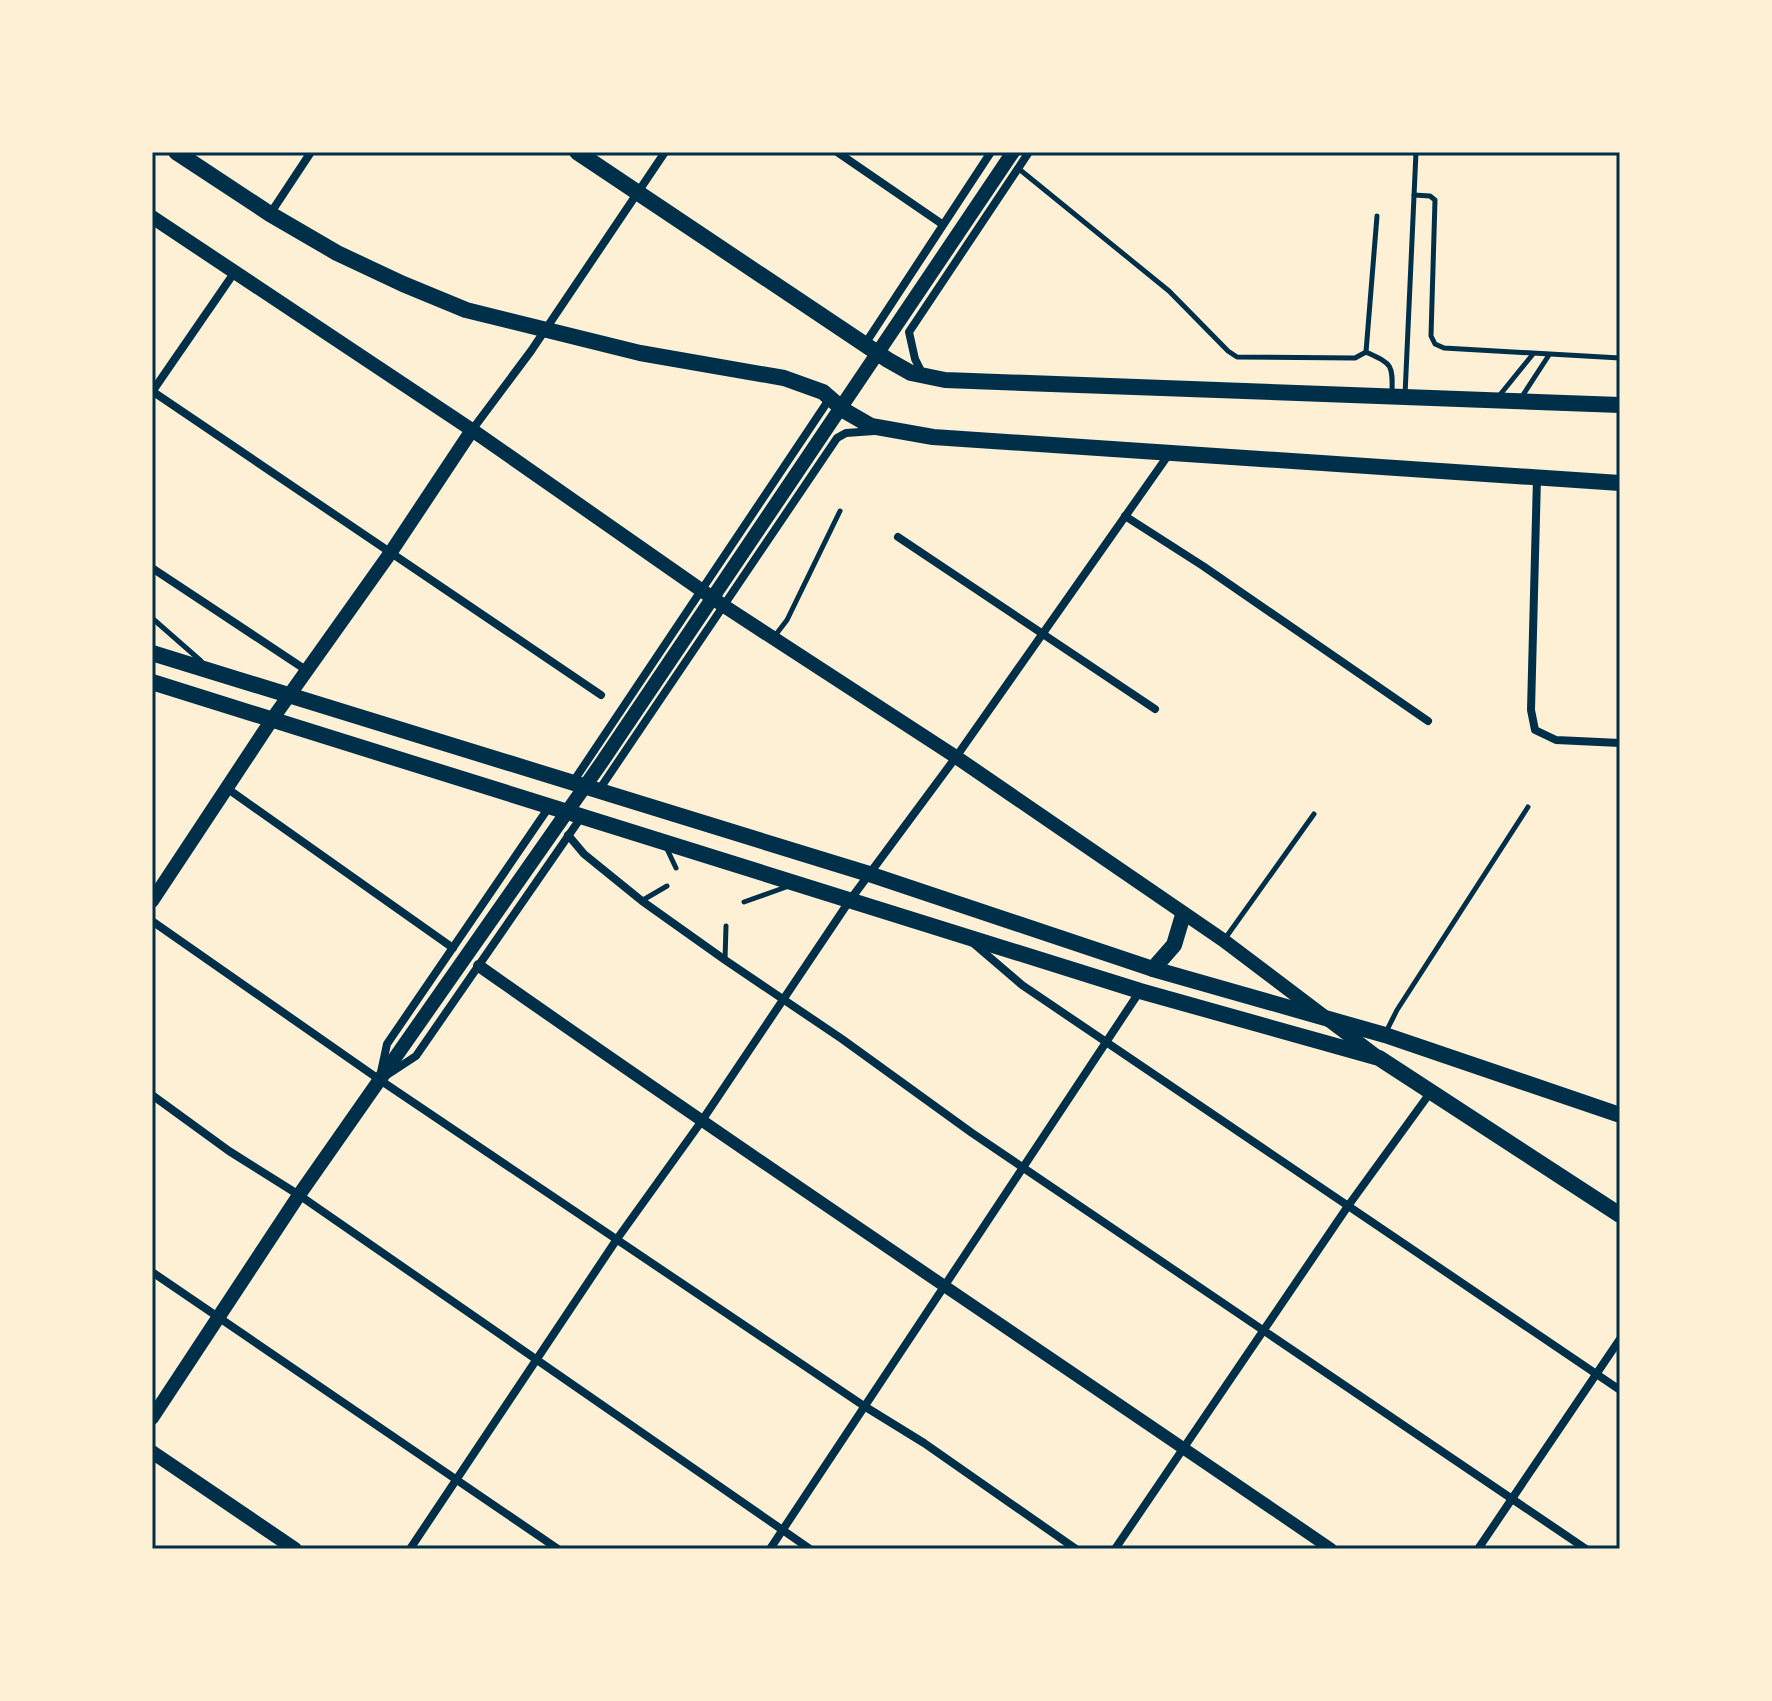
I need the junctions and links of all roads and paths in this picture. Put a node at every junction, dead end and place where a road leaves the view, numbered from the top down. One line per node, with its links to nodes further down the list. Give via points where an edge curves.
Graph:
1 (176, 152): 13 (main road)
2 (311, 152): 13 (street)
3 (577, 152): 11 (main road)
4 (665, 152): 11 (street)
5 (837, 152): 16 (street)
6 (991, 152): 16 (street)
7 (1013, 152): 89 (main road, via 602,762)
8 (1029, 152): 10 (street)
9 (1416, 152): 12 (lane)
10 (1019, 169): 20 (lane, via 1169,291 1237,357 1355,358); 24 (street, via 909,332)
11 (639, 193): 18 (street); 19 (main road)
12 (1414, 195): 21 (lane, via 1435,200 1435,344); 27 (lane)
13 (270, 214): 18 (main road, via 403,284 466,310)
14 (1377, 216): 20 (lane)
15 (152, 217): 17 (main road)
16 (942, 224): 19 (street)
17 (234, 273): 25 (street); 32 (main road)
18 (544, 331): 26 (main road, via 784,378); 32 (street)
19 (865, 344): 24 (main road, via 903,370)
20 (1366, 352): 27 (lane, via 1388,363)
21 (1533, 353): 22 (lane); 28 (lane)
22 (1549, 355): 23 (lane); 29 (lane)
23 (1620, 358)
24 (924, 375): 27 (main road)
25 (152, 391): 39 (street)
26 (831, 398): 31 (main road, via 862,422); 41 (street)
27 (1398, 398): 28 (main road)
28 (1496, 401): 29 (main road)
29 (1519, 401): 30 (main road)
30 (1620, 405)
31 (894, 429): 33 (main road, via 933,437); 42 (street, via 837,438)
32 (472, 430): 39 (main road); 41 (main road)
33 (1169, 454): 34 (main road); 37 (street)
34 (1537, 478): 35 (main road); 55 (street, via 1531,710 1535,730 1556,740)
35 (1620, 483)
36 (840, 511): 45 (lane)
37 (1125, 516): 44 (street); 54 (street)
38 (898, 537): 44 (street)
39 (391, 552): 48 (main road); 51 (street)
40 (152, 568): 48 (street)
41 (702, 589): 42 (main road); 57 (street)
42 (724, 606): 45 (main road); 59 (street)
43 (152, 618): 47 (lane)
44 (1041, 633): 52 (street); 56 (street)
45 (773, 638): 56 (main road)
46 (152, 653): 47 (main road)
47 (211, 670): 50 (main road)
48 (306, 670): 50 (main road)
49 (152, 682): 53 (main road)
50 (289, 695): 53 (main road); 57 (main road)
51 (601, 695)
52 (1155, 709)
53 (273, 718): 58 (main road); 60 (main road)
54 (1428, 721)
55 (1620, 743)
56 (956, 757): 67 (street); 74 (main road)
57 (573, 782): 59 (main road)
58 (228, 789): 71 (main road); 79 (street)
59 (599, 790): 67 (main road)
60 (549, 807): 63 (main road); 79 (street)
61 (1528, 807): 86 (lane)
62 (1314, 814): 78 (lane)
63 (582, 816): 64 (street); 65 (main road)
64 (568, 835): 72 (street); 81 (street)
65 (663, 841): 66 (lane); 68 (main road)
66 (676, 868)
67 (869, 874): 70 (street); 82 (main road)
68 (796, 883): 70 (main road); 73 (lane)
69 (667, 886): 72 (lane)
70 (850, 900): 77 (main road); 84 (street)
71 (152, 901)
72 (642, 901): 80 (street)
73 (744, 902)
74 (1183, 915): 78 (main road); 82 (main road, via 1174,945)
75 (152, 921): 89 (street)
76 (726, 926): 80 (lane)
77 (962, 934): 83 (main road); 87 (street, via 1022,985)
78 (1223, 940): 85 (main road)
79 (453, 948): 89 (street, via 387,1044)
80 (725, 960): 84 (street)
81 (479, 966): 89 (street, via 416,1056); 93 (street)
82 (1153, 969): 85 (main road)
83 (1140, 991): 87 (street); 88 (main road)
84 (781, 1000): 93 (street); 94 (street)
85 (1322, 1016): 86 (main road); 88 (main road)
86 (1385, 1035): 92 (main road)
87 (1106, 1042): 94 (street); 96 (street)
88 (1379, 1058): 90 (main road)
89 (380, 1080): 95 (main road); 98 (street)
90 (1430, 1093): 96 (street); 97 (main road)
91 (152, 1095): 95 (street)
92 (1620, 1115)
93 (701, 1122): 98 (street); 100 (street)
94 (1023, 1168): 100 (street); 102 (street)
95 (299, 1195): 101 (main road); 104 (street)
96 (1348, 1206): 102 (street); 105 (street)
97 (1620, 1215)
98 (617, 1239): 104 (street); 107 (street)
99 (152, 1272): 101 (street)
100 (946, 1285): 107 (street); 109 (street)
101 (220, 1319): 108 (main road); 111 (street)
102 (1263, 1330): 109 (street); 112 (street)
103 (1620, 1339): 105 (street)
104 (537, 1359): 111 (street); 113 (street)
105 (1597, 1375): 106 (street); 112 (street)
106 (1620, 1390)
107 (864, 1406): 113 (street); 119 (street)
108 (152, 1418)
109 (1184, 1448): 120 (street); 121 (street)
110 (152, 1452): 114 (main road)
111 (456, 1480): 115 (street); 116 (street)
112 (1512, 1499): 122 (street); 123 (street)
113 (783, 1530): 117 (street); 118 (street)
114 (295, 1549)
115 (410, 1549)
116 (558, 1549)
117 (770, 1549)
118 (810, 1549)
119 (1076, 1549)
120 (1115, 1549)
121 (1331, 1549)
122 (1478, 1549)
123 (1586, 1549)

